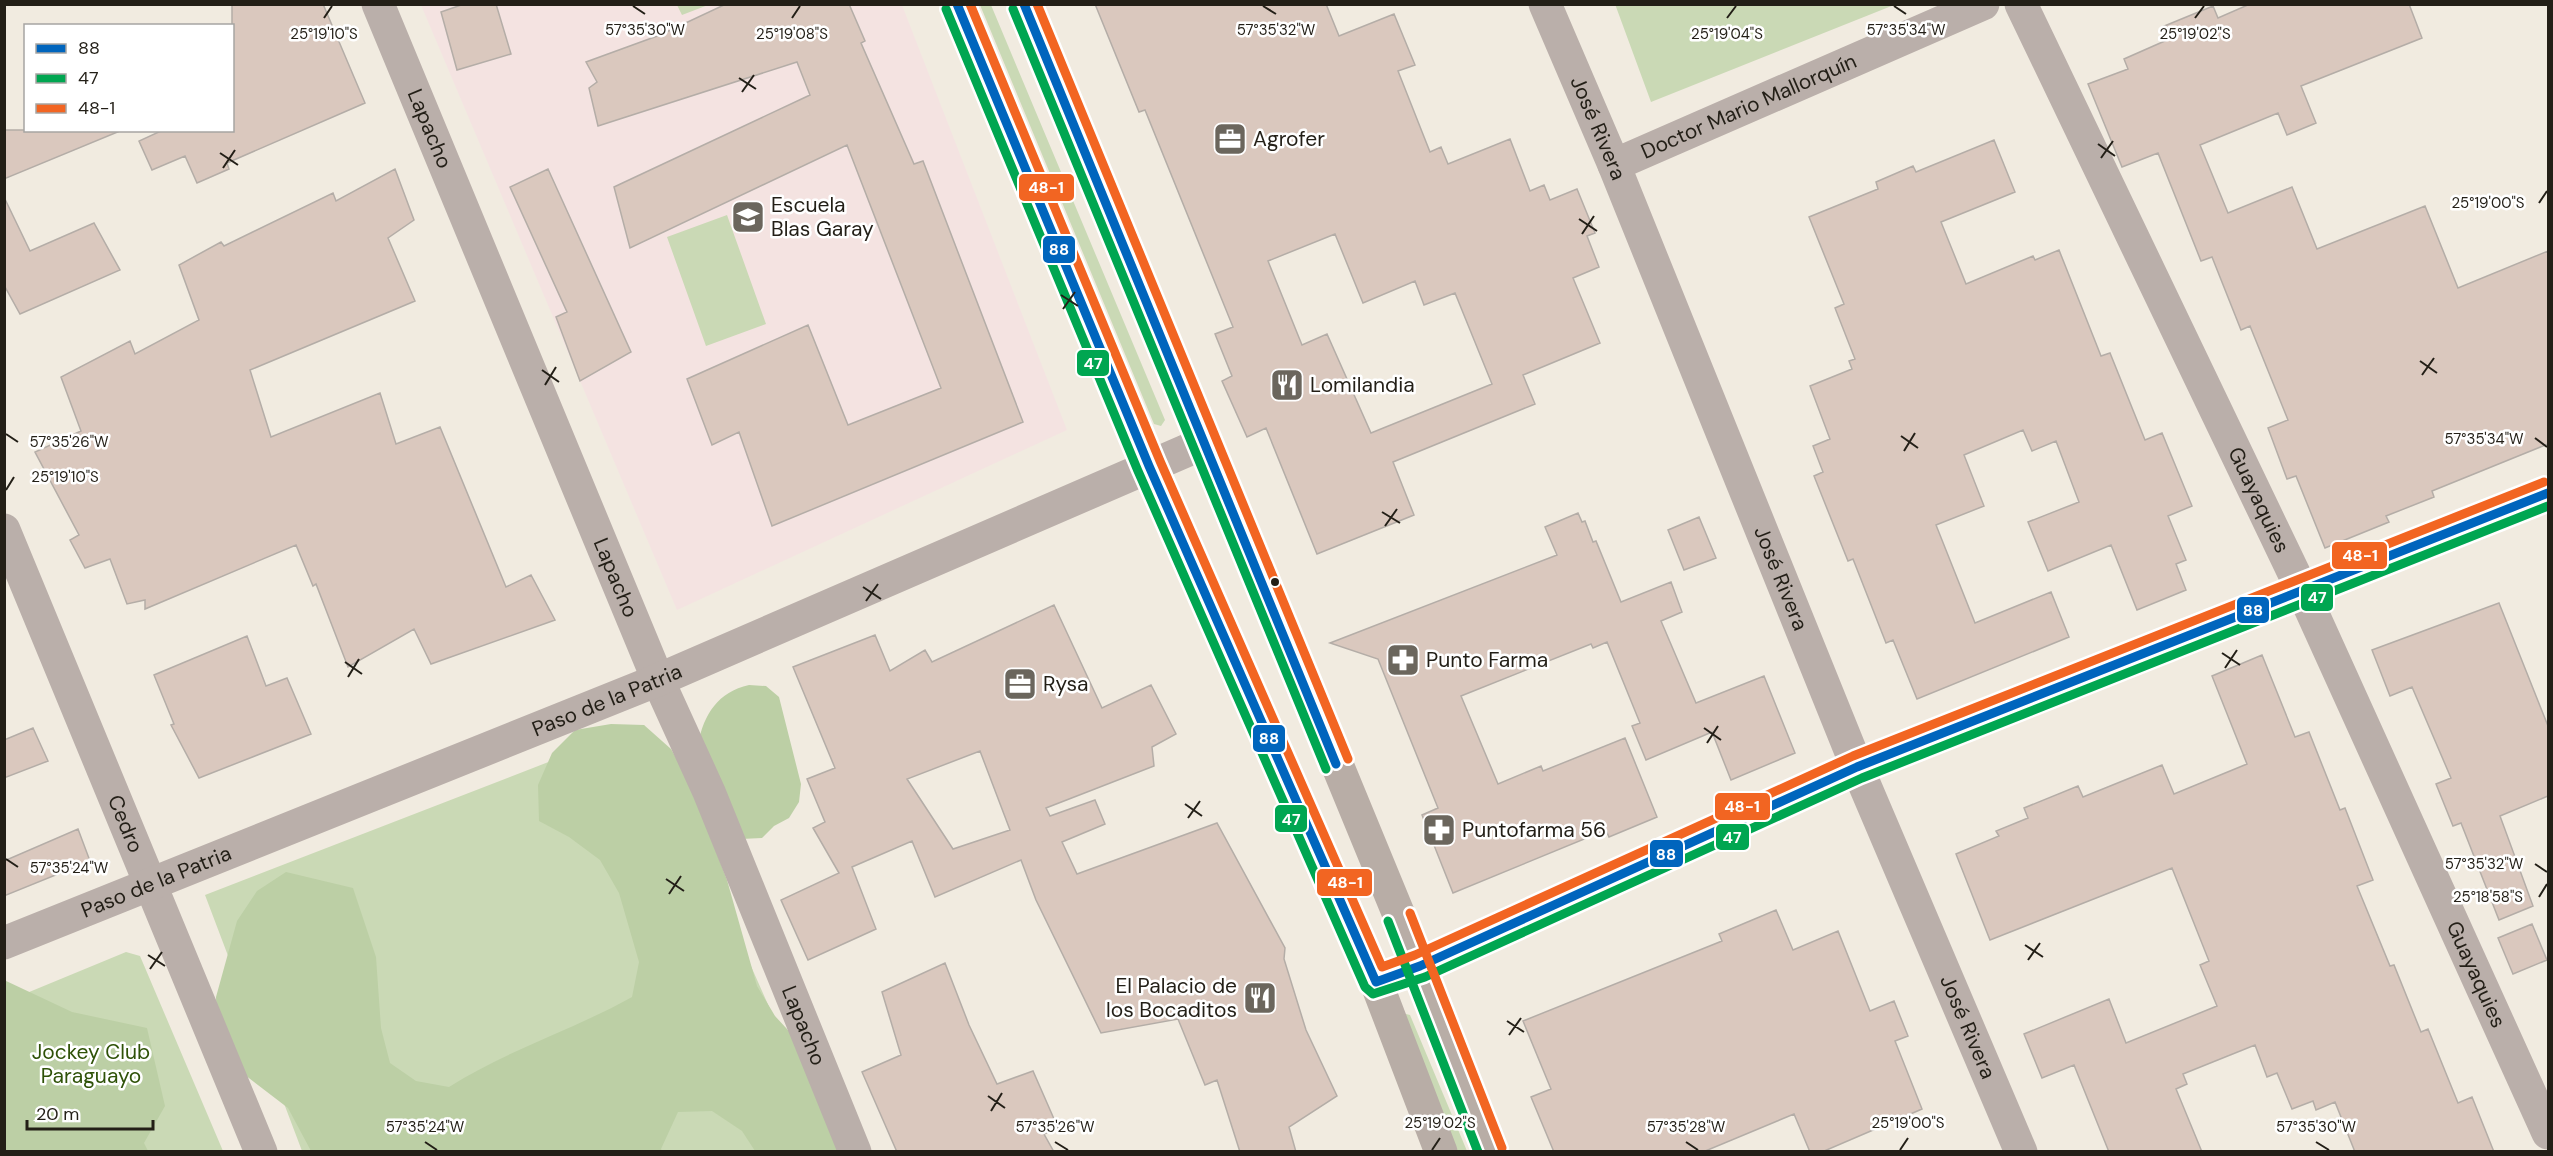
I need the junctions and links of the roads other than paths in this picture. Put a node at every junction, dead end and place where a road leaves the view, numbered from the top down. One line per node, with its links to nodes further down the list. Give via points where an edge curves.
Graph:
1 (378, 4): 13 (street, Lapacho)
2 (957, 4): 9 (highway)
3 (1024, 4): 8 (highway)
4 (1545, 4): 7 (street, José Rivera)
5 (1983, 4): 7 (street, Doctor Mario Mallorquín)
6 (2021, 4): 12 (street, Guayaquies)
7 (1614, 165): 14 (street, José Rivera)
8 (1204, 443): 9 (street, Paso de la Patria); 17 (highway)
9 (1149, 466): 13 (street, Paso de la Patria); 18 (highway)
10 (2548, 493): 12 (street)
11 (4, 530): 15 (street, Cedro)
12 (2302, 590): 14 (street); 19 (street, Guayaquies)
13 (658, 680): 15 (street, Paso de la Patria); 21 (street, Lapacho, via 709,792)
14 (1857, 767): 17 (street); 24 (street, José Rivera)
15 (149, 884): 16 (street, Paso de la Patria); 20 (street, Cedro)
16 (4, 944)
17 (1420, 966): 18 (street); 23 (highway)
18 (1376, 982): 22 (highway)
19 (2548, 1133)
20 (261, 1152)
21 (855, 1152)
22 (1441, 1152)
23 (1491, 1152)
24 (2021, 1152)

